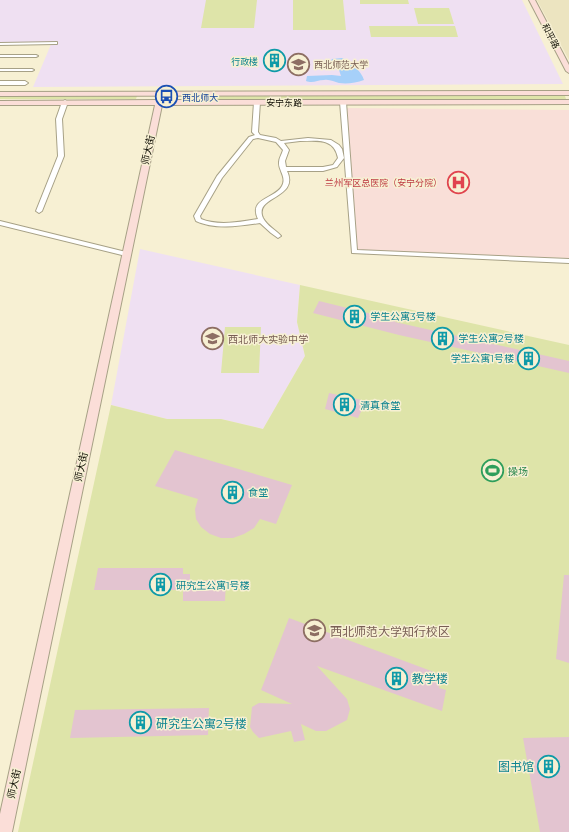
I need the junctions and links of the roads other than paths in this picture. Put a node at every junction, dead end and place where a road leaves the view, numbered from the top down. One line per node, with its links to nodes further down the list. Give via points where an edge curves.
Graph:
1 (532, 0): 8 (main road, 和平路)
2 (55, 43): 3 (street)
3 (0, 44)
4 (0, 56): 5 (street)
5 (36, 56)
6 (0, 70): 7 (street)
7 (32, 70)
8 (569, 71)
9 (0, 83): 10 (street)
10 (25, 83)
11 (430, 93): 12 (main road, 安宁东路); 13 (main road, 安宁东路); 19 (main road)
12 (569, 93)
13 (0, 94)
14 (0, 102): 15 (main road, 安宁东路)
15 (64, 102): 16 (main road, 安宁东路); 24 (street, via 60,118 61,156)
16 (159, 102): 17 (main road, 安宁东路); 28 (main road, 师大街)
17 (257, 102): 18 (main road, 安宁东路); 21 (street, via 255,132)
18 (343, 102): 19 (main road, 安宁东路); 29 (street, via 354,252)
19 (432, 102): 20 (main road, 安宁东路)
20 (569, 102)
21 (258, 136): 22 (street); 25 (street, via 251,138 220,177 197,216 201,222 210,223 245,224)
22 (282, 142): 23 (street, via 286,150 282,161); 23 (street, via 319,140 333,143 339,149 341,158 335,166 323,169)
23 (285, 169): 25 (street, via 288,178 285,186 280,193 261,204)
24 (39, 211)
25 (261, 221): 27 (street)
26 (0, 223): 28 (street)
27 (278, 236)
28 (126, 254): 30 (main road, 师大街)
29 (569, 261)
30 (4, 832)

